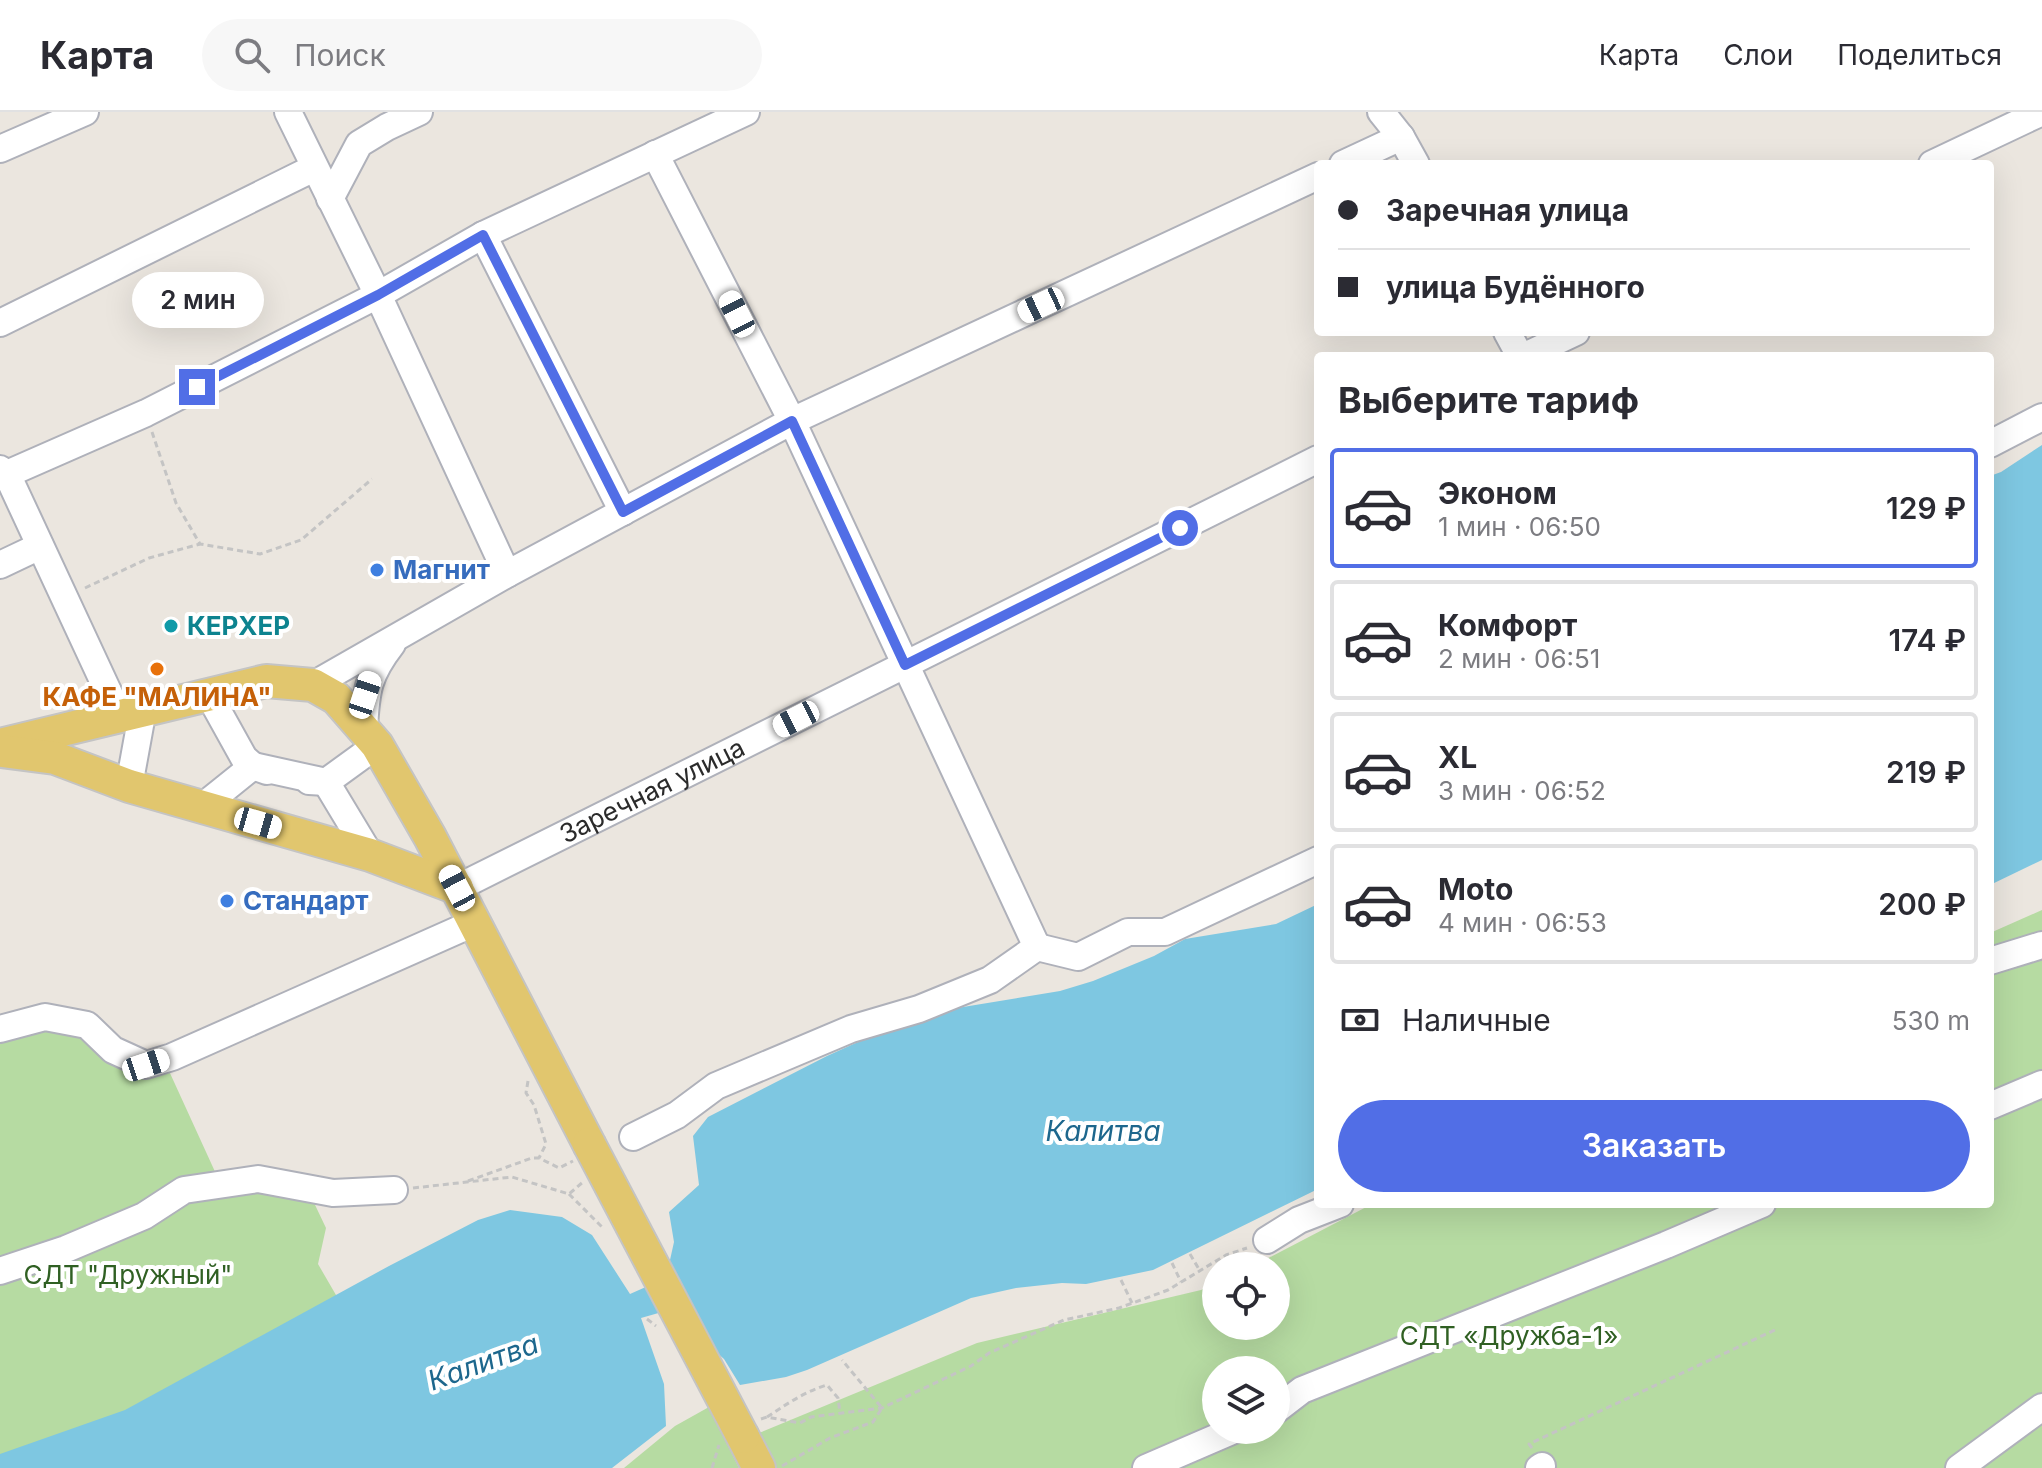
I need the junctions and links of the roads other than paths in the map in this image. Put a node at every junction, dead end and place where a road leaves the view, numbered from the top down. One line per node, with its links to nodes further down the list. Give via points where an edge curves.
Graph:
1 (85, 112): 8 (street)
2 (288, 112): 13 (street)
3 (419, 112): 15 (street, via 359,144)
4 (746, 112): 9 (street)
5 (1381, 112): 7 (street)
6 (2042, 112): 12 (street)
7 (1401, 137): 10 (street); 11 (street)
8 (0, 149)
9 (655, 154): 16 (street); 22 (street)
10 (1352, 160)
11 (1414, 160)
12 (1940, 160)
13 (314, 168): 15 (street); 18 (street)
14 (1314, 178): 22 (street)
15 (330, 199): 17 (street)
16 (483, 235): 17 (street); 26 (street)
17 (378, 295): 25 (street, via 146,413); 29 (street)
18 (0, 323)
19 (1567, 336): 20 (street)
20 (1531, 352)
21 (2042, 417): 23 (street)
22 (792, 421): 26 (street); 31 (street)
23 (1994, 442)
24 (1314, 461): 31 (street, Заречная улица)
25 (3, 472): 27 (street)
26 (623, 512): 29 (street)
27 (40, 546): 28 (street); 34 (street, via 63,599)
28 (0, 565)
29 (507, 574): 30 (street)
30 (398, 636): 32 (street); 35 (street, via 375,666 365,695)
31 (905, 665): 46 (street, Заречная улица); 49 (street)
32 (313, 685): 33 (main road, via 266,681); 35 (main road, via 336,698)
33 (209, 695): 34 (main road); 38 (street)
34 (131, 712): 36 (main road); 40 (street)
35 (371, 737): 39 (street); 42 (main road)
36 (0, 745)
37 (0, 751): 40 (main road, via 55,758)
38 (253, 766): 39 (street, via 299,781); 41 (street)
39 (326, 782): 43 (street)
40 (129, 786): 41 (main road)
41 (202, 807): 43 (main road)
42 (430, 837): 45 (street); 46 (main road)
43 (370, 855): 45 (main road)
44 (1314, 862): 49 (street, via 1165,932 1128,932 1078,957)
45 (408, 869): 46 (main road)
46 (457, 888): 47 (main road)
47 (476, 922): 51 (street, via 146,1065 113,1050 87,1025 45,1017); 63 (main road, bridge, via 589,1144 747,1427)
48 (2042, 945): 50 (street)
49 (1037, 947): 54 (street, via 990,980 851,1029 716,1086 677,1115)
50 (1994, 960)
51 (0, 1029)
52 (2042, 1084): 53 (street)
53 (1994, 1104)
54 (633, 1137)
55 (394, 1190): 59 (street, via 333,1193 258,1179 184,1190 144,1216)
56 (1330, 1208): 58 (street)
57 (1753, 1208): 60 (street)
58 (1267, 1240)
59 (0, 1271)
60 (1290, 1399)
61 (2042, 1407): 65 (street)
62 (1202, 1444): 64 (street)
63 (759, 1468)
64 (1146, 1468)
65 (1959, 1468)

